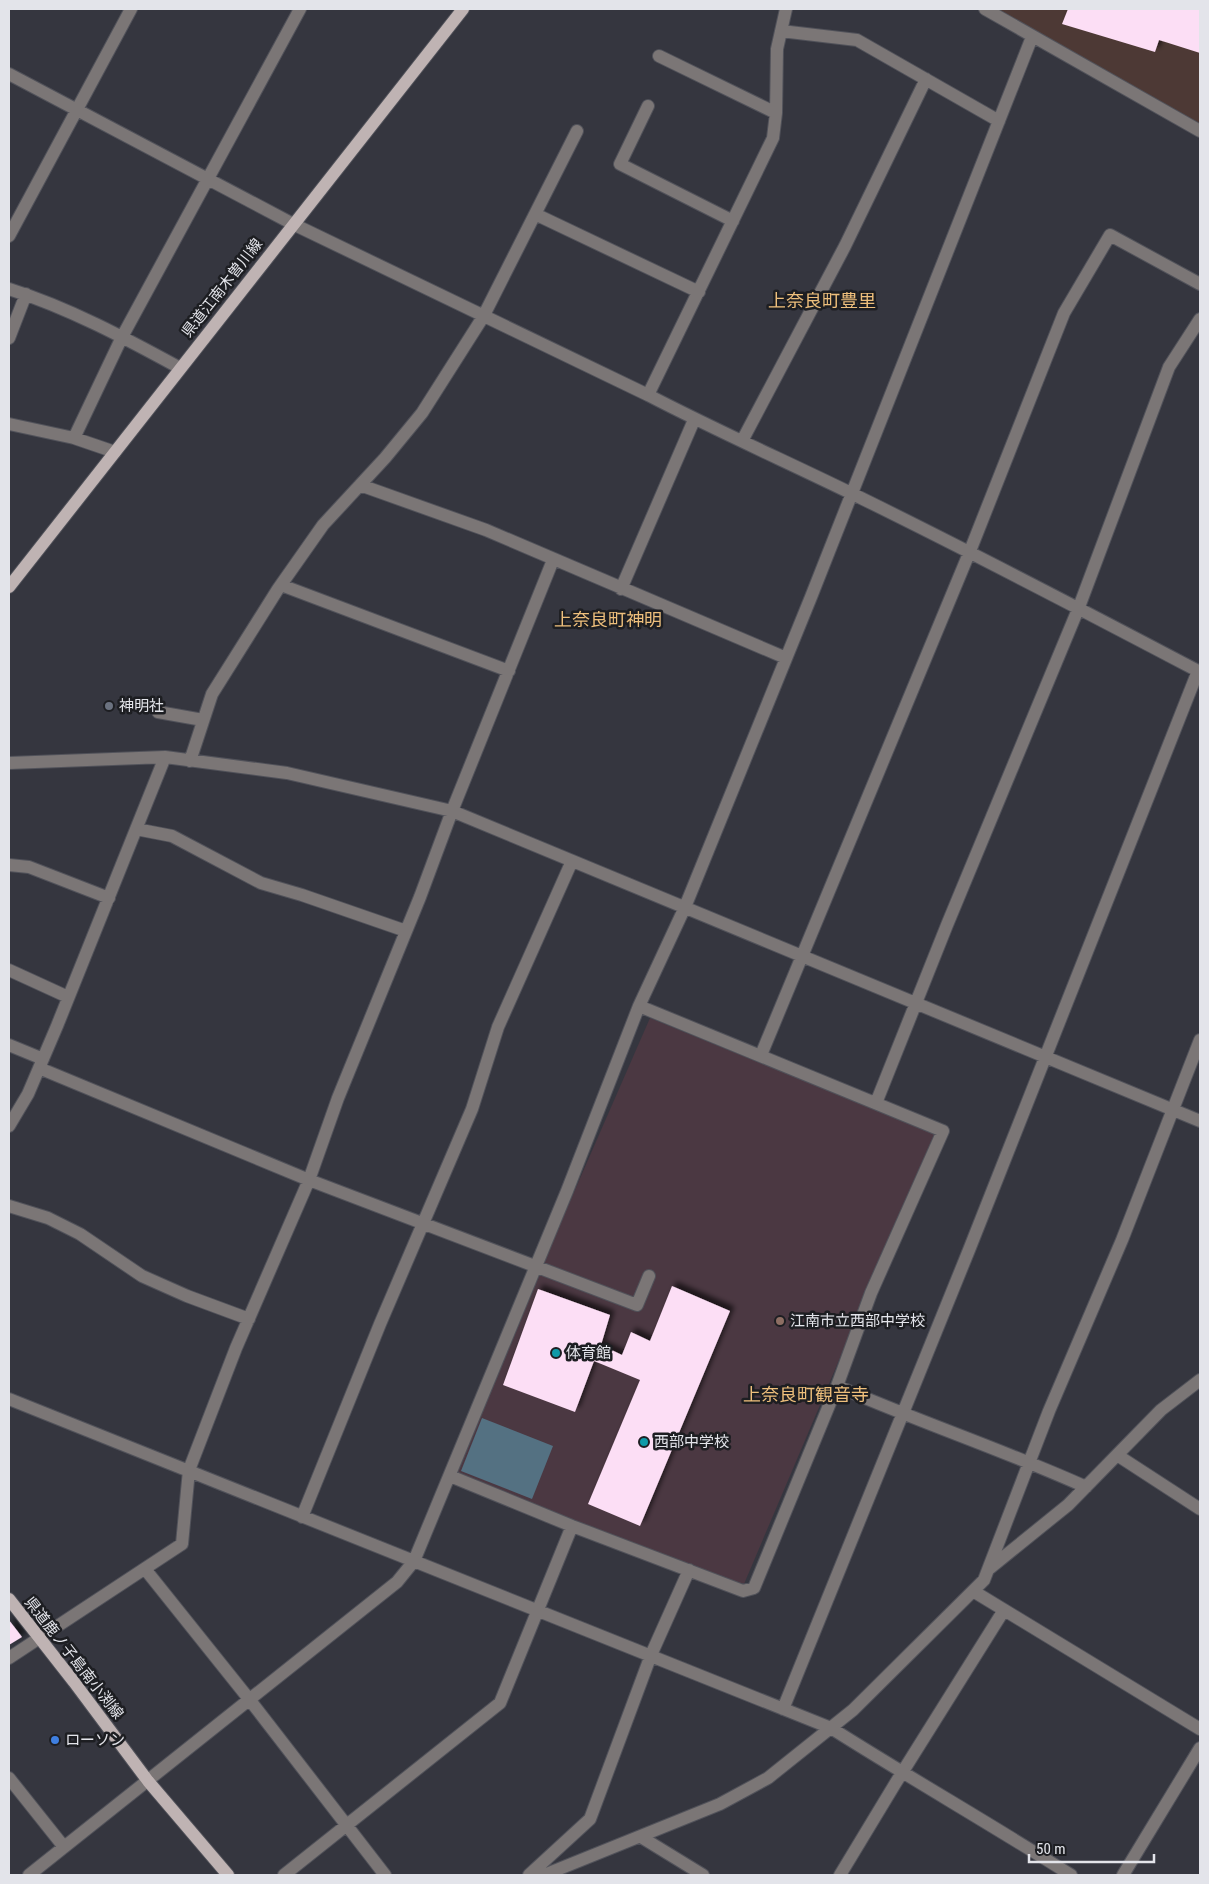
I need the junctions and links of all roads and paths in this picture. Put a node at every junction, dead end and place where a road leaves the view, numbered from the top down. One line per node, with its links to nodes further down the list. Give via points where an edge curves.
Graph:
1 (131, 9): 12 (street)
2 (300, 9): 17 (street)
3 (463, 9): 20 (main road, 県道江南木曽川線)
4 (786, 9): 6 (street)
5 (984, 9): 7 (street)
6 (781, 31): 10 (street, via 857,40); 13 (street, via 777,49)
7 (1032, 37): 14 (street); 16 (street)
8 (659, 56): 13 (street)
9 (9, 74): 12 (street)
10 (926, 79): 14 (street); 35 (street, via 845,246)
11 (648, 106): 19 (street, via 620,164)
12 (77, 109): 17 (street); 21 (street)
13 (776, 113): 19 (street, via 773,138)
14 (999, 121): 38 (street)
15 (577, 131): 18 (street)
16 (1200, 131)
17 (207, 178): 20 (street); 28 (street)
18 (535, 214): 24 (street); 26 (street)
19 (733, 221): 24 (street)
20 (293, 224): 26 (street); 30 (main road, 県道江南木曽川線)
21 (9, 236)
22 (1200, 284): 39 (street, via 1110,235 1064,313)
23 (9, 288): 25 (street)
24 (699, 292): 31 (street)
25 (26, 294): 28 (street); 29 (street)
26 (483, 317): 31 (street); 37 (street, via 422,413)
27 (1200, 319): 44 (street, via 1170,367)
28 (122, 337): 30 (street); 34 (street)
29 (9, 338)
30 (180, 368): 36 (main road, 県道江南木曽川線)
31 (648, 395): 32 (street)
32 (694, 420): 35 (street); 43 (street)
33 (9, 424): 34 (street)
34 (74, 438): 36 (street)
35 (742, 440): 38 (street)
36 (115, 452): 42 (main road, 県道江南木曽川線)
37 (360, 485): 40 (street, via 486,530); 41 (street, via 324,525)
38 (852, 494): 39 (street); 45 (street)
39 (970, 551): 44 (street); 60 (street)
40 (554, 560): 43 (street); 46 (street)
41 (281, 585): 46 (street); 49 (street, via 212,694)
42 (9, 587)
43 (622, 589): 45 (street)
44 (1079, 607): 47 (street); 63 (street)
45 (786, 658): 58 (street)
46 (509, 671): 53 (street)
47 (1199, 672): 68 (street)
48 (158, 712): 49 (street)
49 (203, 720): 51 (street)
50 (165, 757): 51 (street); 52 (street); 54 (street)
51 (190, 761): 53 (street, via 287,773)
52 (9, 762)
53 (452, 811): 55 (street); 59 (street)
54 (136, 829): 57 (street); 59 (street, via 172,836 261,883)
55 (572, 861): 58 (street); 76 (street, via 498,1027 472,1108)
56 (9, 865): 57 (street, via 29,867)
57 (109, 898): 62 (street)
58 (685, 907): 60 (street); 64 (street)
59 (406, 931): 74 (street, via 338,1098)
60 (802, 956): 63 (street); 67 (street)
61 (9, 970): 62 (street)
62 (68, 997): 69 (street)
63 (916, 1003): 68 (street); 70 (street)
64 (639, 1006): 67 (street); 77 (street)
65 (1200, 1040): 71 (street)
66 (9, 1045): 69 (street)
67 (761, 1055): 70 (street)
68 (1044, 1057): 71 (street); 83 (street)
69 (41, 1063): 73 (street); 74 (street)
70 (876, 1103): 81 (street, via 943,1131 871,1293)
71 (1172, 1110): 72 (street); 85 (street)
72 (1200, 1121)
73 (9, 1126)
74 (309, 1180): 76 (street); 79 (street)
75 (9, 1206): 79 (street, via 48,1218 80,1234 142,1276)
76 (422, 1224): 77 (street); 90 (street)
77 (536, 1267): 78 (street, via 637,1305); 87 (street)
78 (649, 1276)
79 (249, 1319): 86 (street)
80 (1200, 1380): 84 (street, via 1162,1410)
81 (837, 1386): 83 (street); 95 (street, via 754,1588 744,1591)
82 (9, 1399): 86 (street)
83 (902, 1415): 85 (street); 104 (street)
84 (1117, 1455): 88 (street); 89 (street)
85 (1030, 1462): 88 (street); 94 (street)
86 (189, 1470): 90 (street); 93 (street, via 182,1544)
87 (450, 1476): 91 (street); 92 (street)
88 (1086, 1487): 94 (street)
89 (1200, 1509)
90 (302, 1517): 92 (street)
91 (572, 1526): 95 (street); 98 (street)
92 (414, 1561): 98 (street); 103 (street, via 397,1582)
93 (144, 1569): 100 (street); 103 (street)
94 (988, 1569): 96 (street, via 984,1580)
95 (689, 1570): 101 (street)
96 (973, 1591): 99 (street); 105 (street)
97 (9, 1599): 100 (main road, 県道鹿ノ子島南小渕線)
98 (538, 1610): 101 (street); 111 (street, via 500,1703)
99 (1004, 1610): 106 (street); 108 (street)
100 (39, 1638): 102 (street); 110 (main road, 県道鹿ノ子島南小渕線)
101 (651, 1655): 104 (street); 118 (street, via 590,1819)
102 (9, 1658)
103 (249, 1699): 110 (street); 111 (street)
104 (783, 1709): 105 (street)
105 (831, 1728): 108 (street); 112 (street, via 768,1778 720,1804)
106 (1200, 1729)
107 (1200, 1748): 123 (street)
108 (902, 1773): 121 (street); 122 (street)
109 (9, 1778): 113 (street)
110 (148, 1781): 113 (street); 115 (main road, 県道鹿ノ子島南小渕線)
111 (347, 1826): 116 (street); 117 (street)
112 (641, 1837): 119 (street); 120 (street)
113 (64, 1848): 114 (street)
114 (29, 1875)
115 (228, 1875)
116 (284, 1875)
117 (385, 1875)
118 (529, 1875)
119 (544, 1875)
120 (703, 1875)
121 (840, 1875)
122 (1072, 1875)
123 (1124, 1875)

